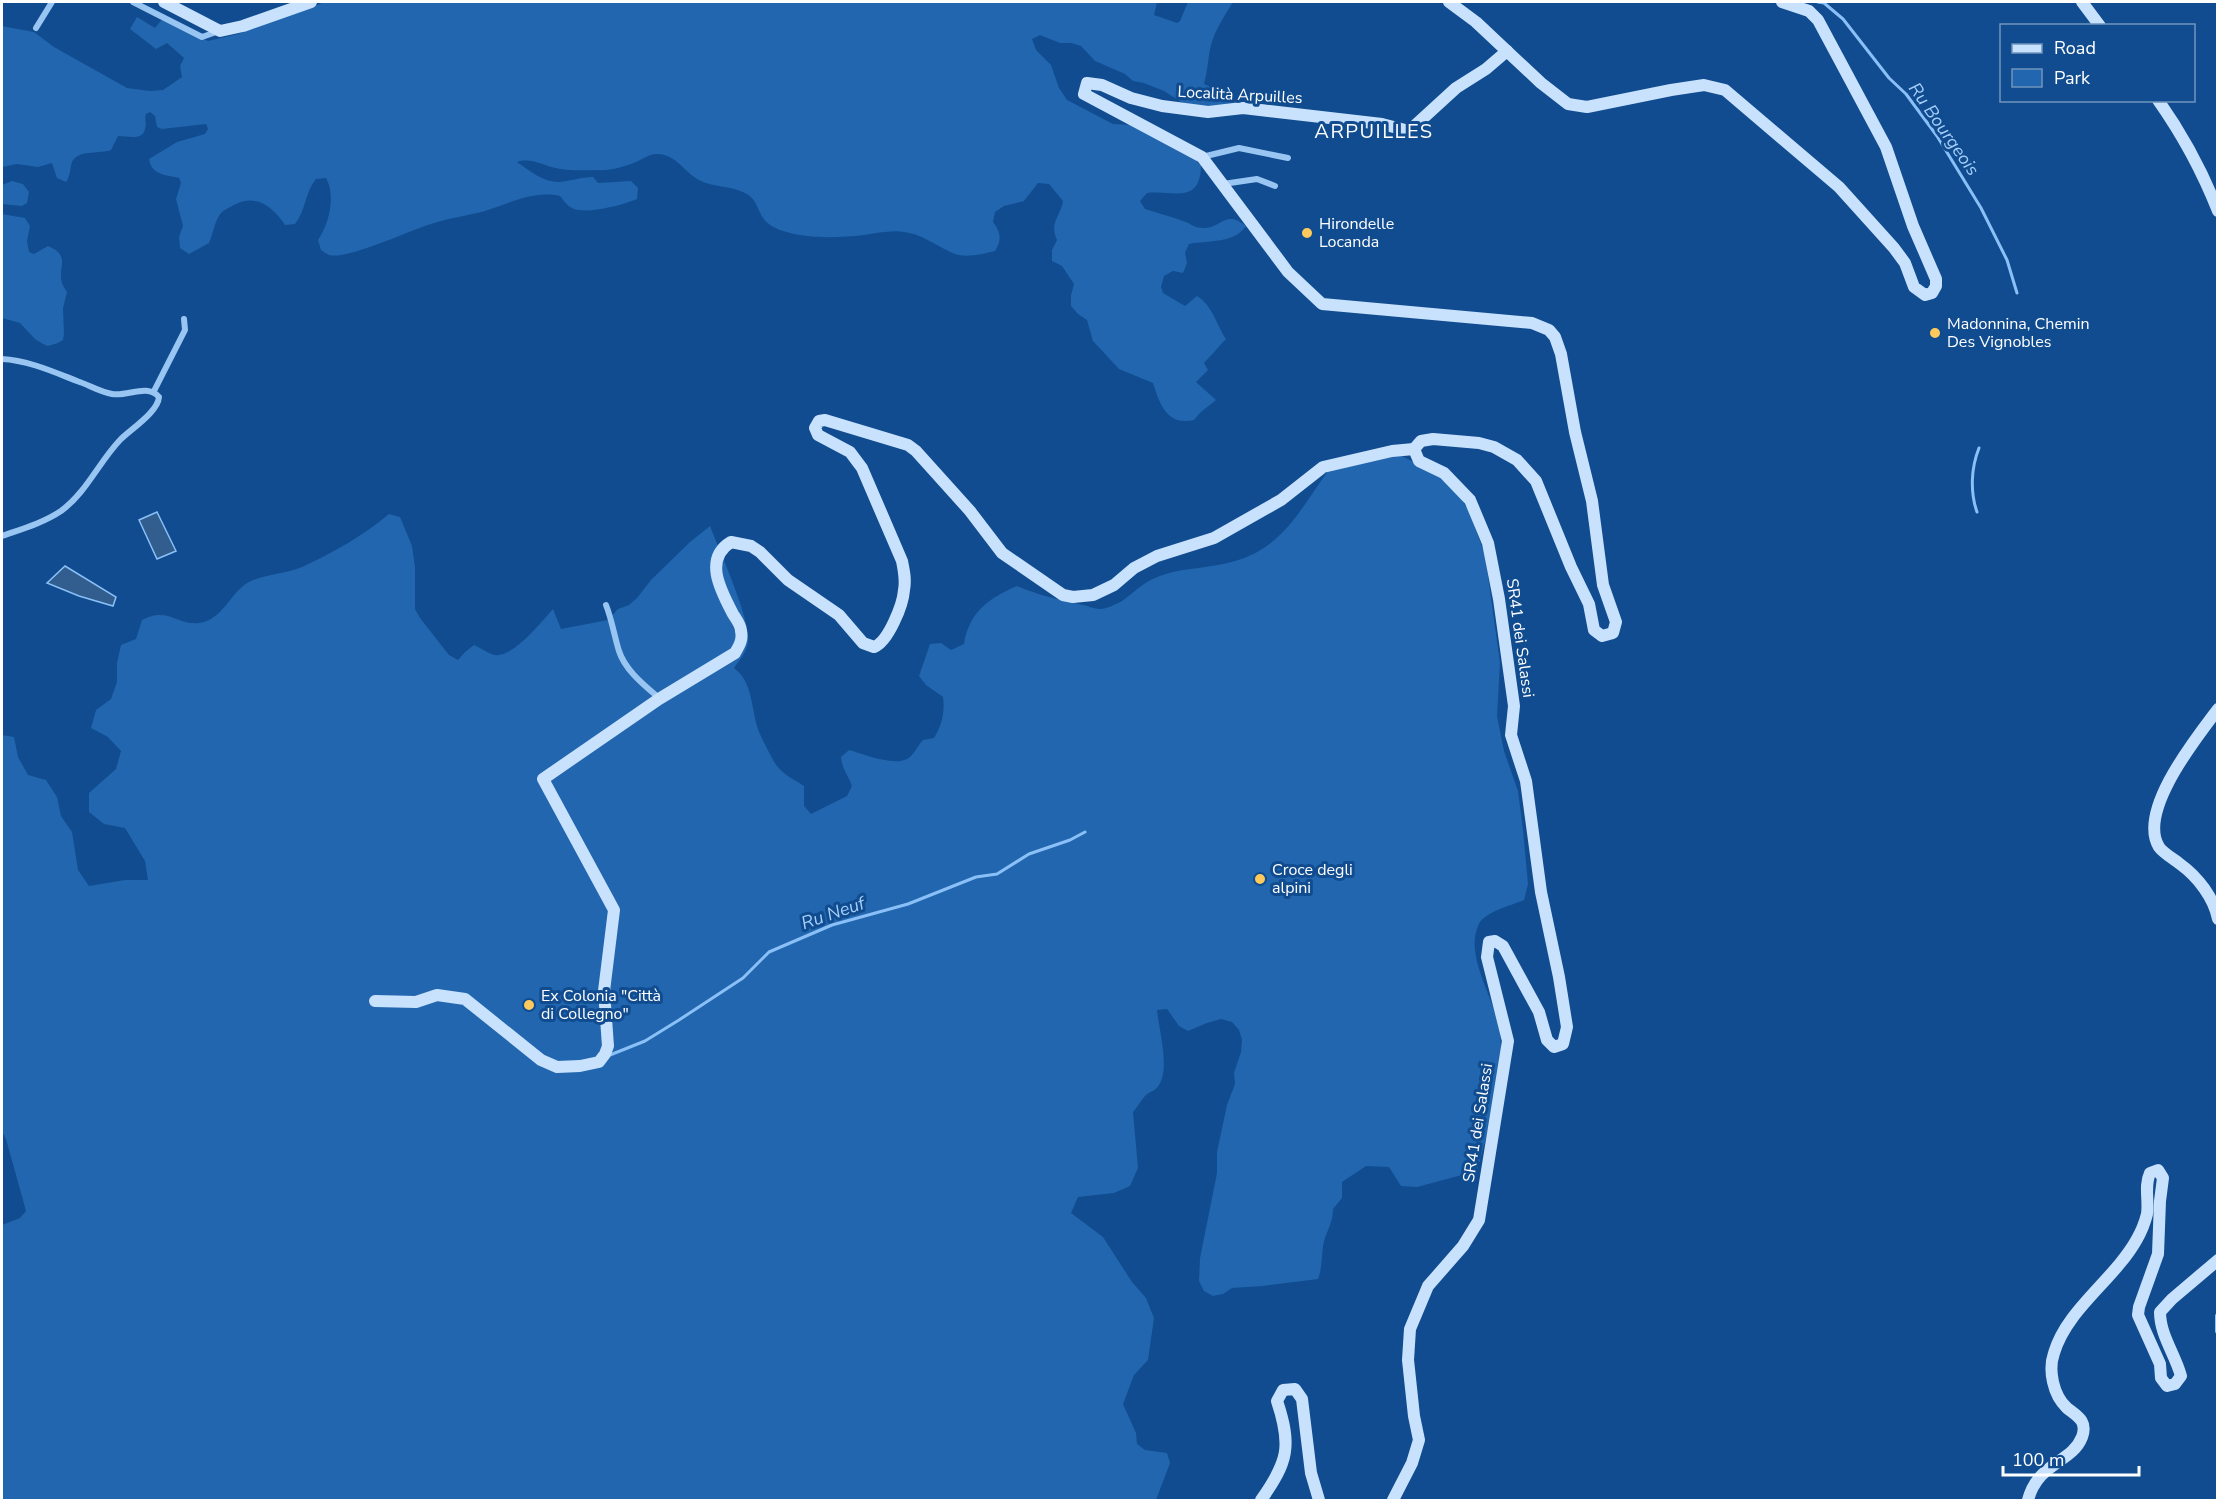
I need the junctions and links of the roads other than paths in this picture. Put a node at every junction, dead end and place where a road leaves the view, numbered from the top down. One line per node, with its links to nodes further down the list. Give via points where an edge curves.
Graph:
1 (52, 2): 9 (street)
2 (133, 2): 10 (street, via 202,38)
3 (165, 2): 10 (street)
4 (311, 2): 10 (street)
5 (1449, 2): 11 (street)
6 (1782, 2): 11 (street, via 1809,10 1818,20 1886,147 1936,279 1932,293 1918,292 1894,248 1839,187 1725,90 1704,86 1671,90 1608,107 1568,104)
7 (2082, 2): 8 (street)
8 (2098, 24)
9 (36, 28)
10 (220, 31)
11 (1507, 51): 13 (street, Località Arpuilles, via 1456,88 1409,131 1382,124 1243,108 1208,112 1162,106 1087,82 1084,94)
12 (2159, 102): 17 (street, via 2209,189)
13 (1202, 157): 14 (street, via 1239,148); 15 (street, Località Arpuilles)
14 (1288, 158)
15 (1222, 184): 16 (street, via 1257,179); 21 (street, Località Arpuilles, via 1284,267 1322,303 1532,323 1549,330 1561,354 1592,501 1604,585 1616,622 1613,633 1602,636 1594,630 1589,604 1536,481 1517,460 1479,443 1433,439 1421,441)
16 (1275, 186)
17 (2217, 211)
18 (184, 319): 20 (street, via 185,330)
19 (2, 359): 20 (street, via 39,367 106,393 121,396)
20 (154, 391): 22 (street, via 159,397 154,409 120,441 63,510)
21 (1414, 449): 24 (street, via 1323,467 1281,500 1214,538 1157,556 1093,595 1073,597 1063,595 1002,553 970,511 908,445 822,420 816,425 816,433 850,452 862,468 902,561 904,590 884,640 878,646 866,646 839,615 788,580 760,552 731,542 721,548 715,561 718,580 741,630 741,643 735,653); 33 (street, SR41 dei Salassi, via 1419,461 1444,473 1470,500 1488,543 1514,706 1511,735 1526,781 1540,892 1568,1027 1563,1044 1554,1047 1547,1040 1539,1012 1503,946 1489,942 1486,957 1508,1041 1479,1220 1463,1246 1428,1287 1410,1329 1408,1360 1419,1440)
22 (2, 536)
23 (606, 605): 24 (street, via 620,653 637,679)
24 (659, 699): 27 (street, via 543,779 614,910 604,991 608,1046 599,1062 557,1066 541,1060 465,999 437,995 416,1002)
25 (2217, 709): 26 (street, via 2186,752 2157,808 2154,829 2159,847 2192,873 2215,907)
26 (2217, 919)
27 (375, 1001)
28 (2217, 1260): 34 (street, via 2160,1312 2160,1325 2181,1376 2175,1384 2167,1386 2138,1315 2158,1254 2163,1178 2158,1170 2150,1173 2146,1182 2147,1213 2139,1237 2065,1328 2053,1353 2053,1383 2066,1407 2078,1414 2084,1424 2083,1435 2076,1448 2047,1468 2032,1486)
29 (2217, 1316): 30 (street)
30 (2217, 1330)
31 (1262, 1500): 32 (street, via 1286,1458 1286,1425 1278,1401 1283,1390 1295,1389 1302,1399 1311,1473)
32 (1319, 1500)
33 (1393, 1500)
34 (2028, 1500)

